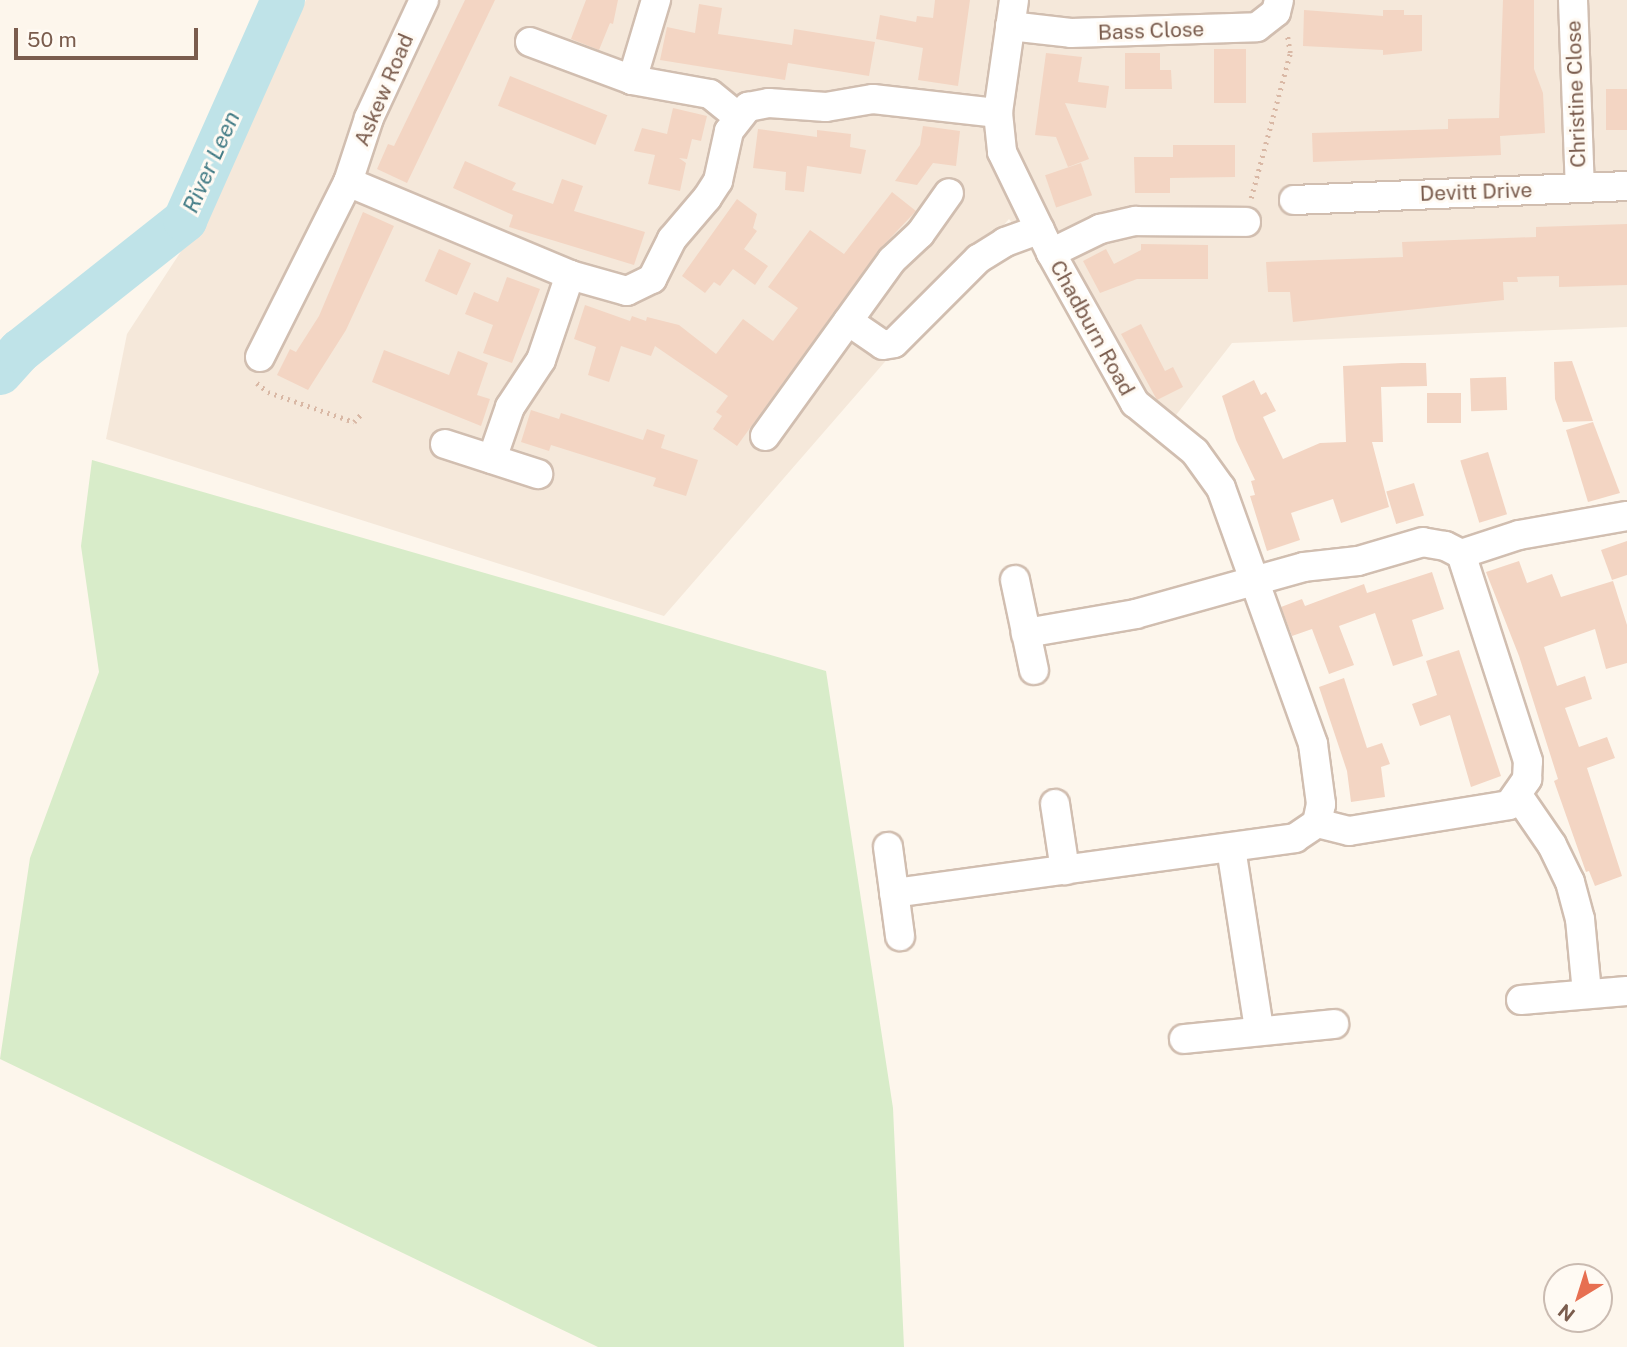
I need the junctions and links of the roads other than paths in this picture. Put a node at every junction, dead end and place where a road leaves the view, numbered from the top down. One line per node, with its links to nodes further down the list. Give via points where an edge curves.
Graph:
1 (424, 0): 10 (street, Askew Road, via 369,118)
2 (656, 0): 7 (street)
3 (1573, 0): 12 (street, Christine Close)
4 (1277, 6): 5 (street, Bass Close, via 1257,27 1071,33)
5 (1012, 13): 8 (street, Chadburn Road)
6 (530, 42): 7 (street)
7 (632, 80): 9 (street, via 710,94)
8 (998, 113): 9 (street, via 873,99 826,107 769,103 748,107); 16 (street, Chadburn Road, via 1002,152)
9 (737, 116): 17 (street, via 718,181 671,239 652,279 627,291)
10 (348, 182): 17 (street); 19 (street, Askew Road)
11 (1627, 186): 12 (street, Devitt Drive)
12 (1580, 188): 14 (street, Devitt Drive, via 1327,211)
13 (950, 193): 18 (street)
14 (1294, 200)
15 (1244, 212): 16 (street, via 1136,221)
16 (1045, 241): 18 (street, via 1005,242 978,259 894,343 883,345); 27 (street, Chadburn Road, via 1135,403 1195,452 1222,488)
17 (570, 275): 22 (street, via 541,360 510,407)
18 (848, 321): 20 (street)
19 (261, 357)
20 (765, 436)
21 (445, 444): 22 (street)
22 (492, 459): 23 (street)
23 (538, 474)
24 (1627, 516): 25 (street, via 1519,535)
25 (1461, 554): 27 (street, via 1423,542); 30 (street, via 1528,761)
26 (1015, 580): 28 (street)
27 (1257, 581): 28 (street, via 1136,614); 32 (street, Chadburn Road, via 1313,744 1321,804)
28 (1026, 633): 29 (street)
29 (1034, 670)
30 (1519, 797): 32 (street, via 1509,805 1349,831); 39 (street, via 1552,845 1570,882 1580,919)
31 (1055, 804): 35 (street)
32 (1317, 823): 34 (street, via 1295,838)
33 (888, 847): 36 (street)
34 (1231, 848): 35 (street); 42 (street)
35 (1065, 870): 36 (street)
36 (894, 893): 37 (street)
37 (900, 936)
38 (1627, 991): 39 (street)
39 (1587, 993): 40 (street)
40 (1521, 1000)
41 (1334, 1024): 42 (street)
42 (1259, 1030): 43 (street)
43 (1184, 1040)

